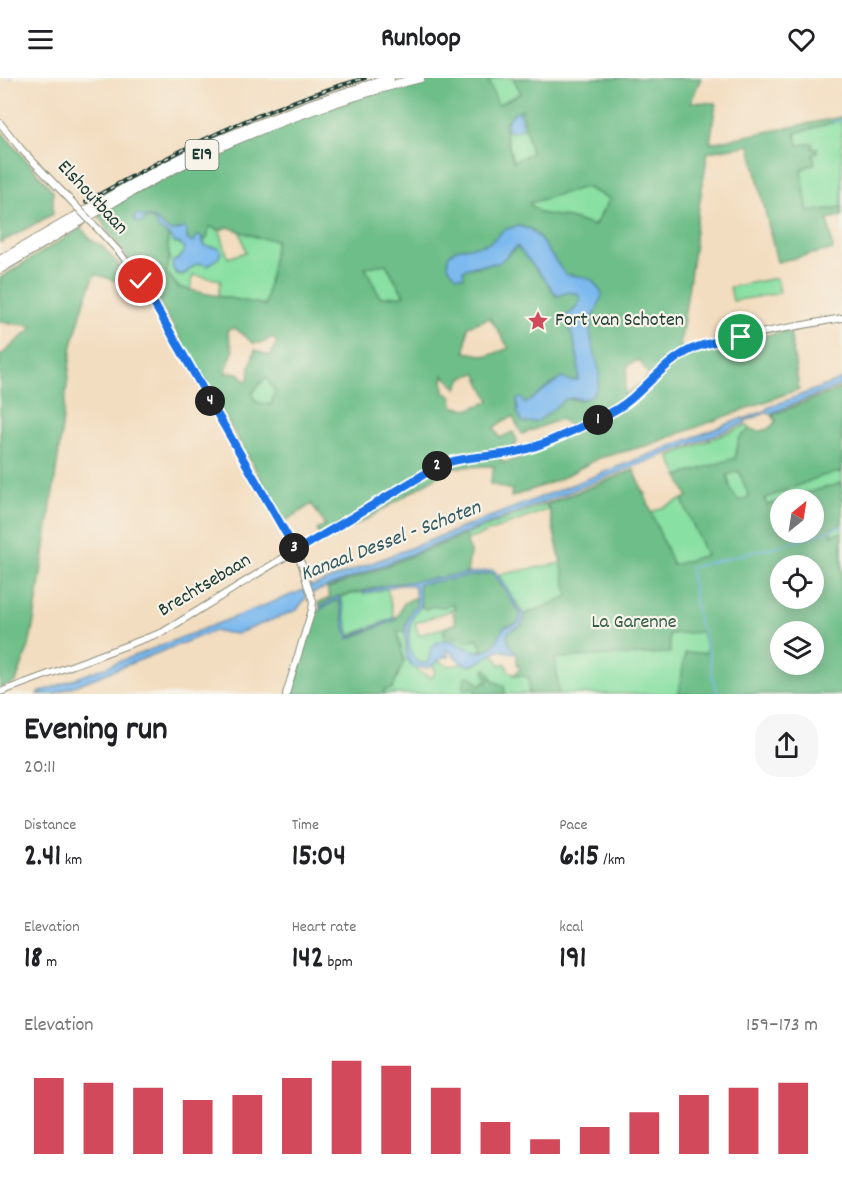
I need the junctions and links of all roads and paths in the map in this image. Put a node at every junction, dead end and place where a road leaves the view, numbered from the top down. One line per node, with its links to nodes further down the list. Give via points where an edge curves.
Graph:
1 (390, 78): 4 (highway, E19, via 313,103 202,147)
2 (420, 78): 5 (highway, E19, via 314,110 206,153)
3 (0, 123): 7 (main road, Elshoutbaan, bridge, via 138,277)
4 (0, 260)
5 (0, 268)
6 (842, 318): 7 (main road, Brechtsebaan, via 694,348 606,416 525,450 438,466)
7 (296, 551): 8 (main road, Brechtsebaan, via 163,632); 9 (main road, Elshoutbaan, via 313,603)
8 (0, 692)
9 (286, 694)

